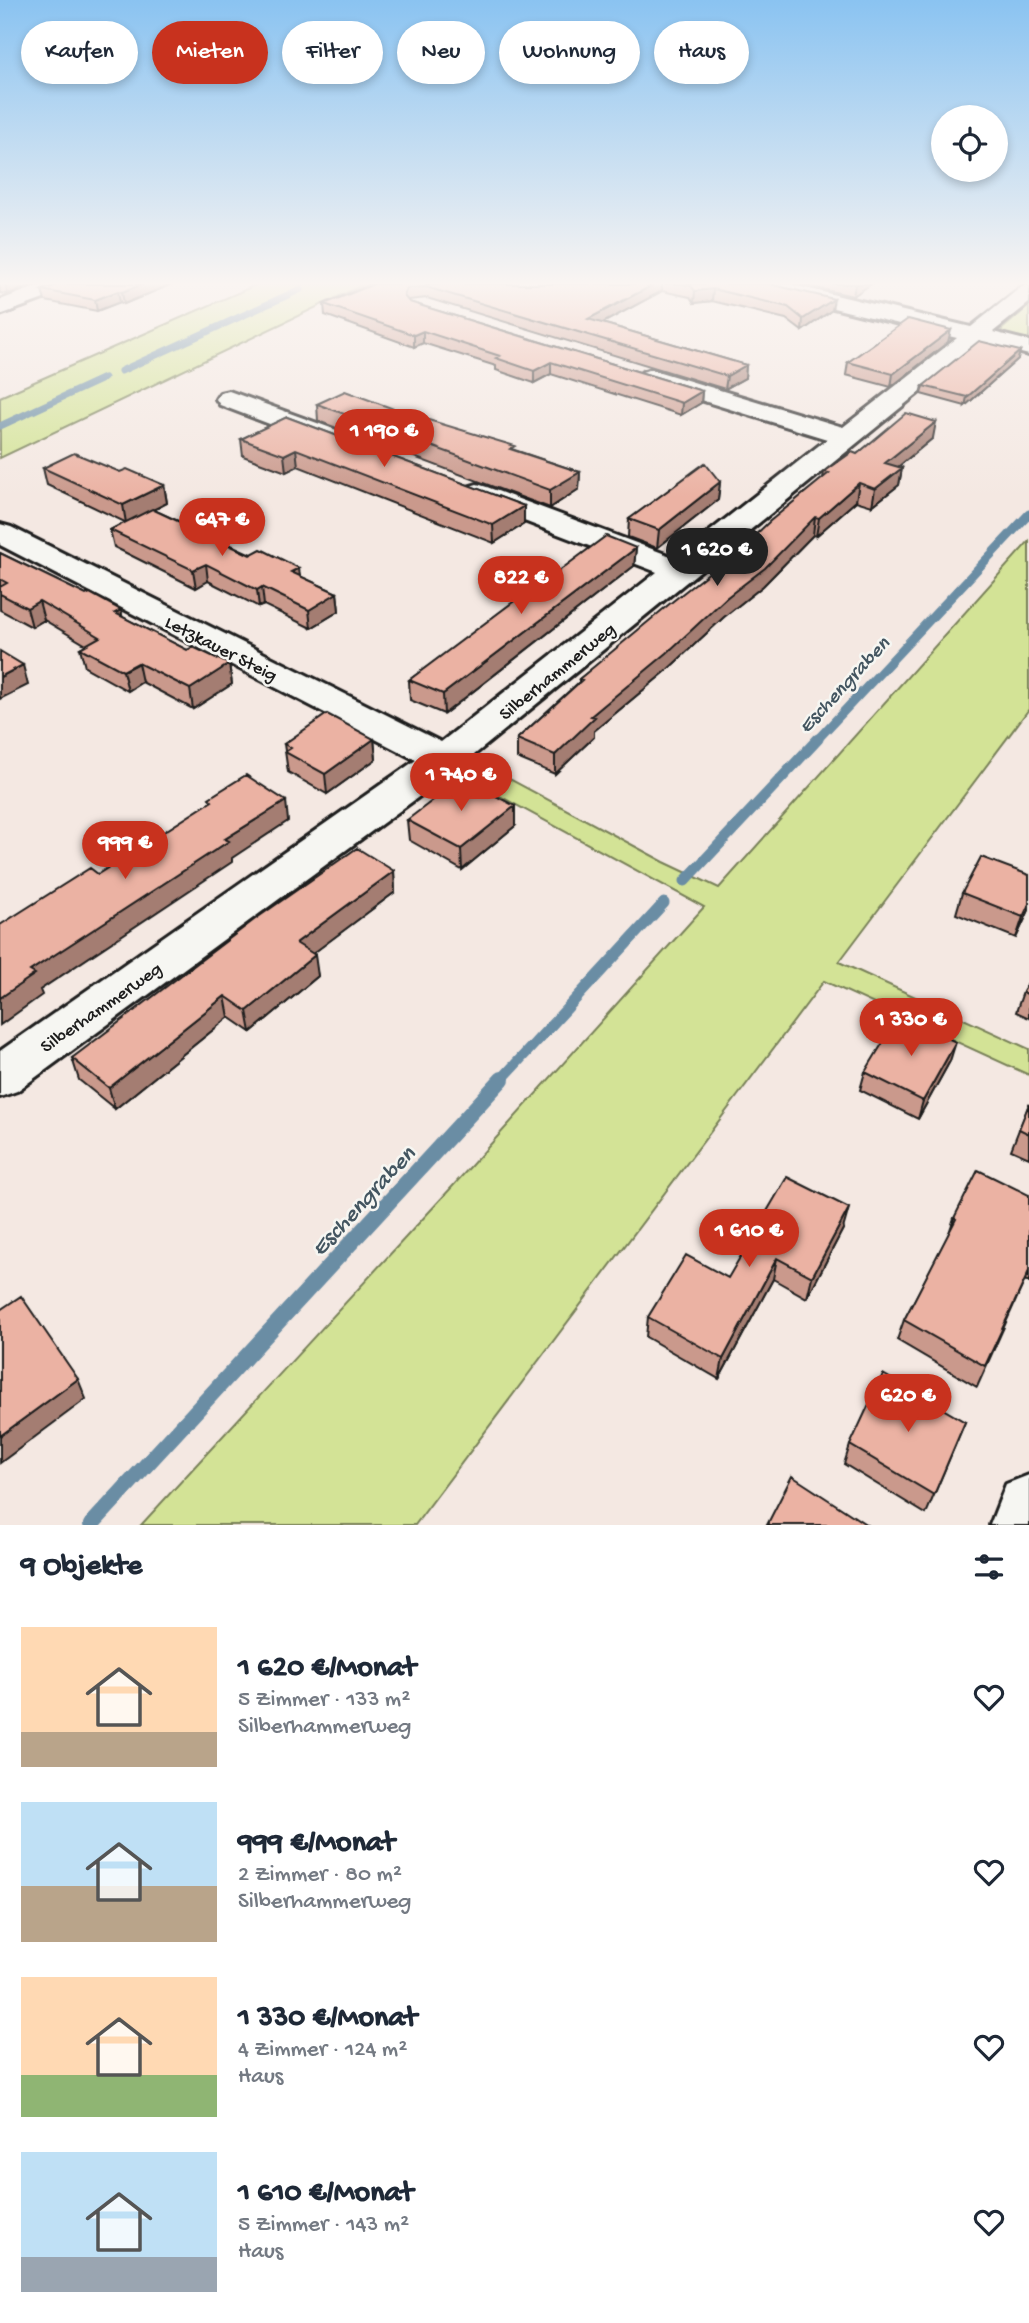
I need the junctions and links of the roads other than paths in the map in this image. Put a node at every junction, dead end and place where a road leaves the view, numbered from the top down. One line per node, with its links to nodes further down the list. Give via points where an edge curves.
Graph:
1 (950, 355): 4 (street, Silberhammerweg)
2 (624, 369): 4 (street)
3 (229, 399): 5 (street)
4 (848, 438): 8 (street, Silberhammerweg)
5 (359, 448)
6 (448, 482): 8 (street)
7 (0, 533): 9 (street, Letzkauer Steig)
8 (680, 570): 9 (street, Silberhammerweg)
9 (444, 759): 10 (street, Silberhammerweg)
10 (0, 1077)
11 (1029, 1507): 12 (street)
12 (1022, 1525)

